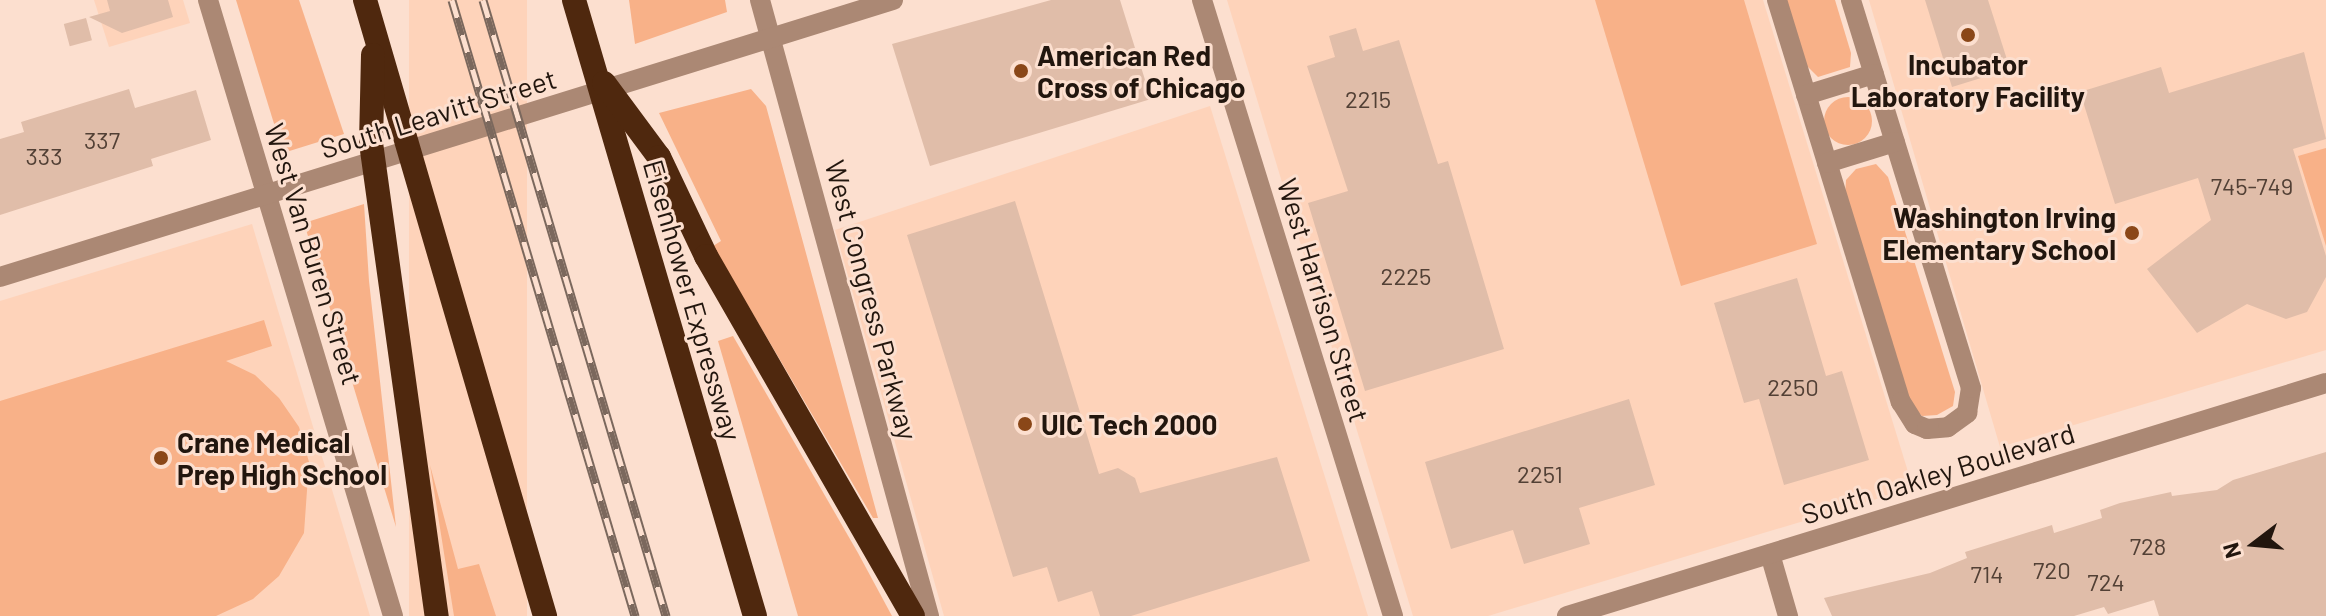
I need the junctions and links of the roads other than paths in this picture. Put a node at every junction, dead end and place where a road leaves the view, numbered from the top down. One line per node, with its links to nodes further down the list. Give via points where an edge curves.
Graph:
1 (208, 0): 16 (street, West Van Buren Street)
2 (365, 0): 9 (highway)
3 (574, 0): 11 (highway, Eisenhower Expressway)
4 (760, 0): 10 (street, West Congress Parkway)
5 (893, 0): 10 (street, South Leavitt Street)
6 (1202, 0): 26 (street, West Harrison Street)
7 (1777, 0): 13 (street)
8 (1851, 0): 12 (street)
9 (373, 28): 21 (highway, via 371,143); 22 (highway)
10 (772, 38): 16 (street, South Leavitt Street); 25 (street, West Congress Parkway)
11 (595, 71): 23 (highway, Eisenhower Expressway); 24 (highway, via 659,157 706,256)
12 (1874, 74): 13 (street); 14 (street)
13 (1806, 95): 15 (street)
14 (1895, 142): 15 (street); 15 (street, via 1971,388 1967,413 1948,427 1915,424 1901,402)
15 (1827, 163)
16 (268, 194): 17 (street, South Leavitt Street); 20 (street, West Van Buren Street)
17 (0, 277)
18 (2326, 383): 19 (street, South Oakley Boulevard)
19 (1770, 554): 27 (street, South Oakley Boulevard); 28 (street)
20 (393, 616)
21 (437, 616)
22 (545, 616)
23 (755, 616)
24 (913, 616)
25 (929, 616)
26 (1393, 616)
27 (1567, 616)
28 (1788, 616)

